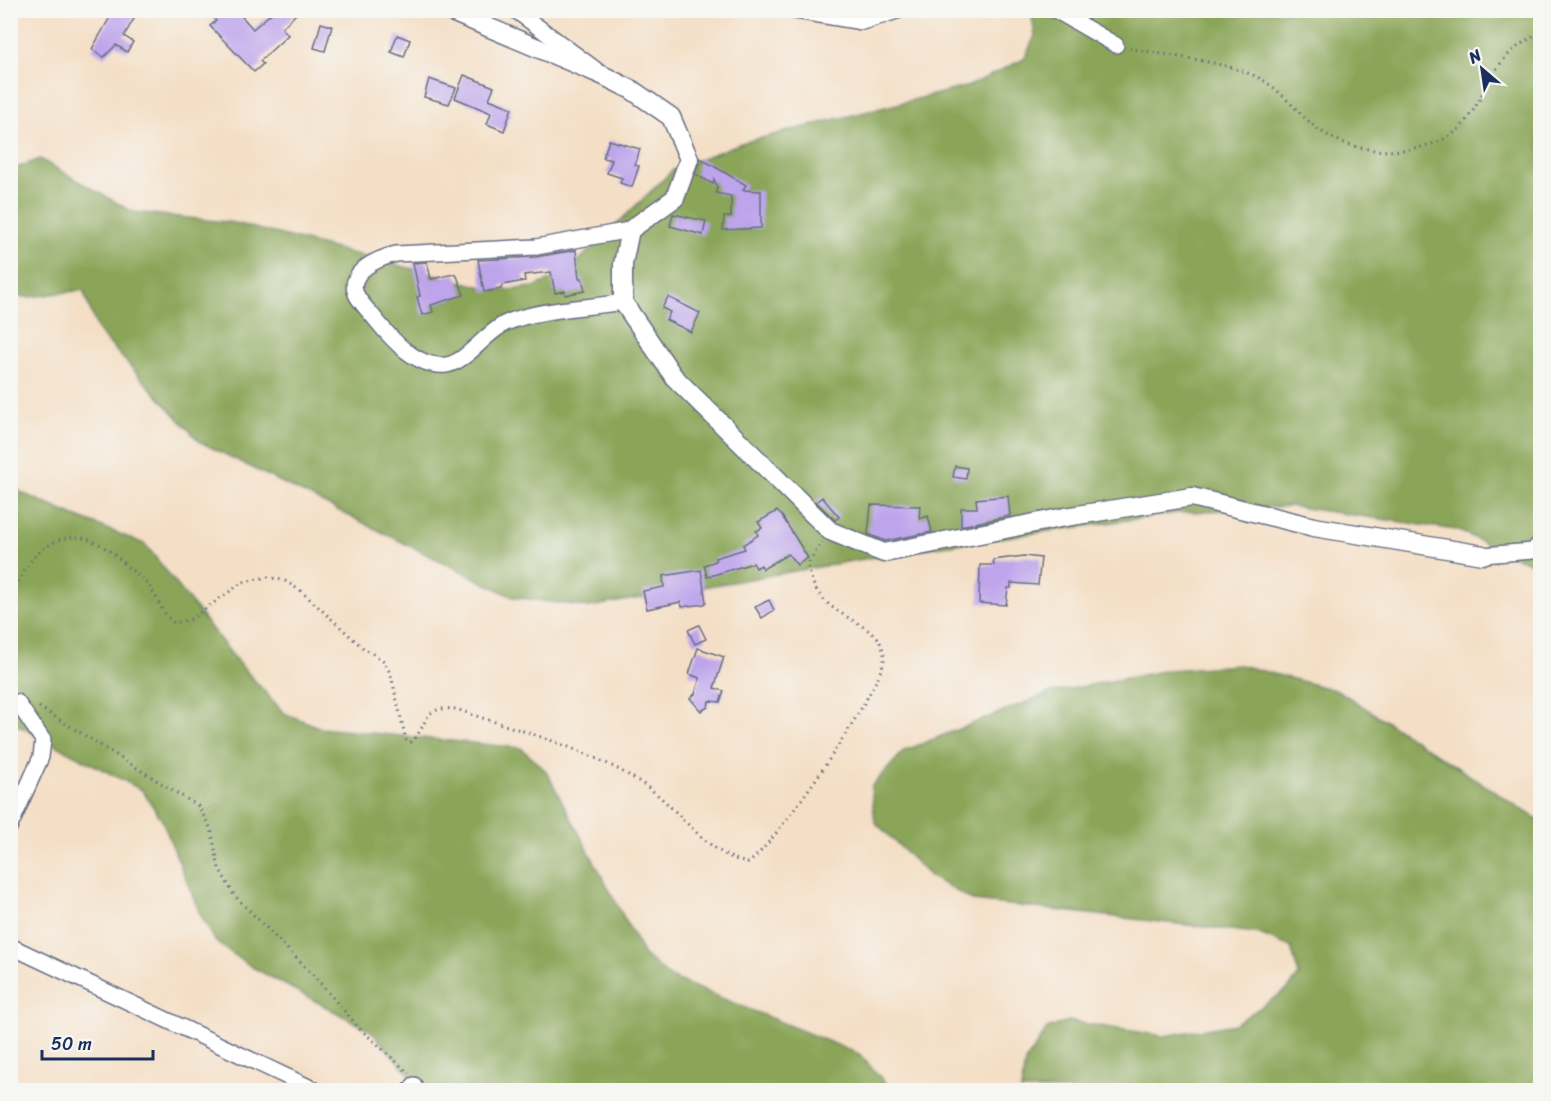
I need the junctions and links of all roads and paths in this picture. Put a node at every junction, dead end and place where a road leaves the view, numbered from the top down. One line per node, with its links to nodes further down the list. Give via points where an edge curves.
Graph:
1 (447, 10): 8 (street)
2 (514, 10): 8 (street)
3 (790, 10): 4 (street, via 862,22)
4 (900, 10)
5 (1055, 10): 7 (street)
6 (1540, 33): 7 (path, via 1501,63 1483,97 1458,130 1418,148 1392,152 1340,143 1259,79 1225,66)
7 (1116, 45)
8 (602, 75): 9 (street, via 671,117 689,159 675,198)
9 (630, 230): 10 (street, via 623,264); 10 (street, via 536,247 396,254 376,259 362,270 355,294 410,354 425,362 446,365 460,360 485,336 506,323)
10 (623, 302): 11 (street, via 674,377)
11 (830, 531): 13 (street, via 884,554 1065,517 1192,497 1314,527); 14 (path, via 808,564 811,580 828,606 878,638 884,660 872,693 786,821 748,863 737,861 705,840 644,785 590,755 456,709 441,708 427,714 410,742 406,740 384,661 285,581 267,577 243,582 190,618 174,623 166,617 149,586 116,555 88,538 70,536 35,555)
12 (1540, 543): 13 (street, via 1533,551)
13 (1483, 555)
14 (10, 591)
15 (18, 702): 16 (street, via 43,742 41,757); 18 (path, via 40,708 78,729 198,806 211,830 219,868 234,895 360,1029 399,1062 411,1075)
16 (10, 826)
17 (10, 946): 19 (street)
18 (413, 1088)
19 (315, 1090)

